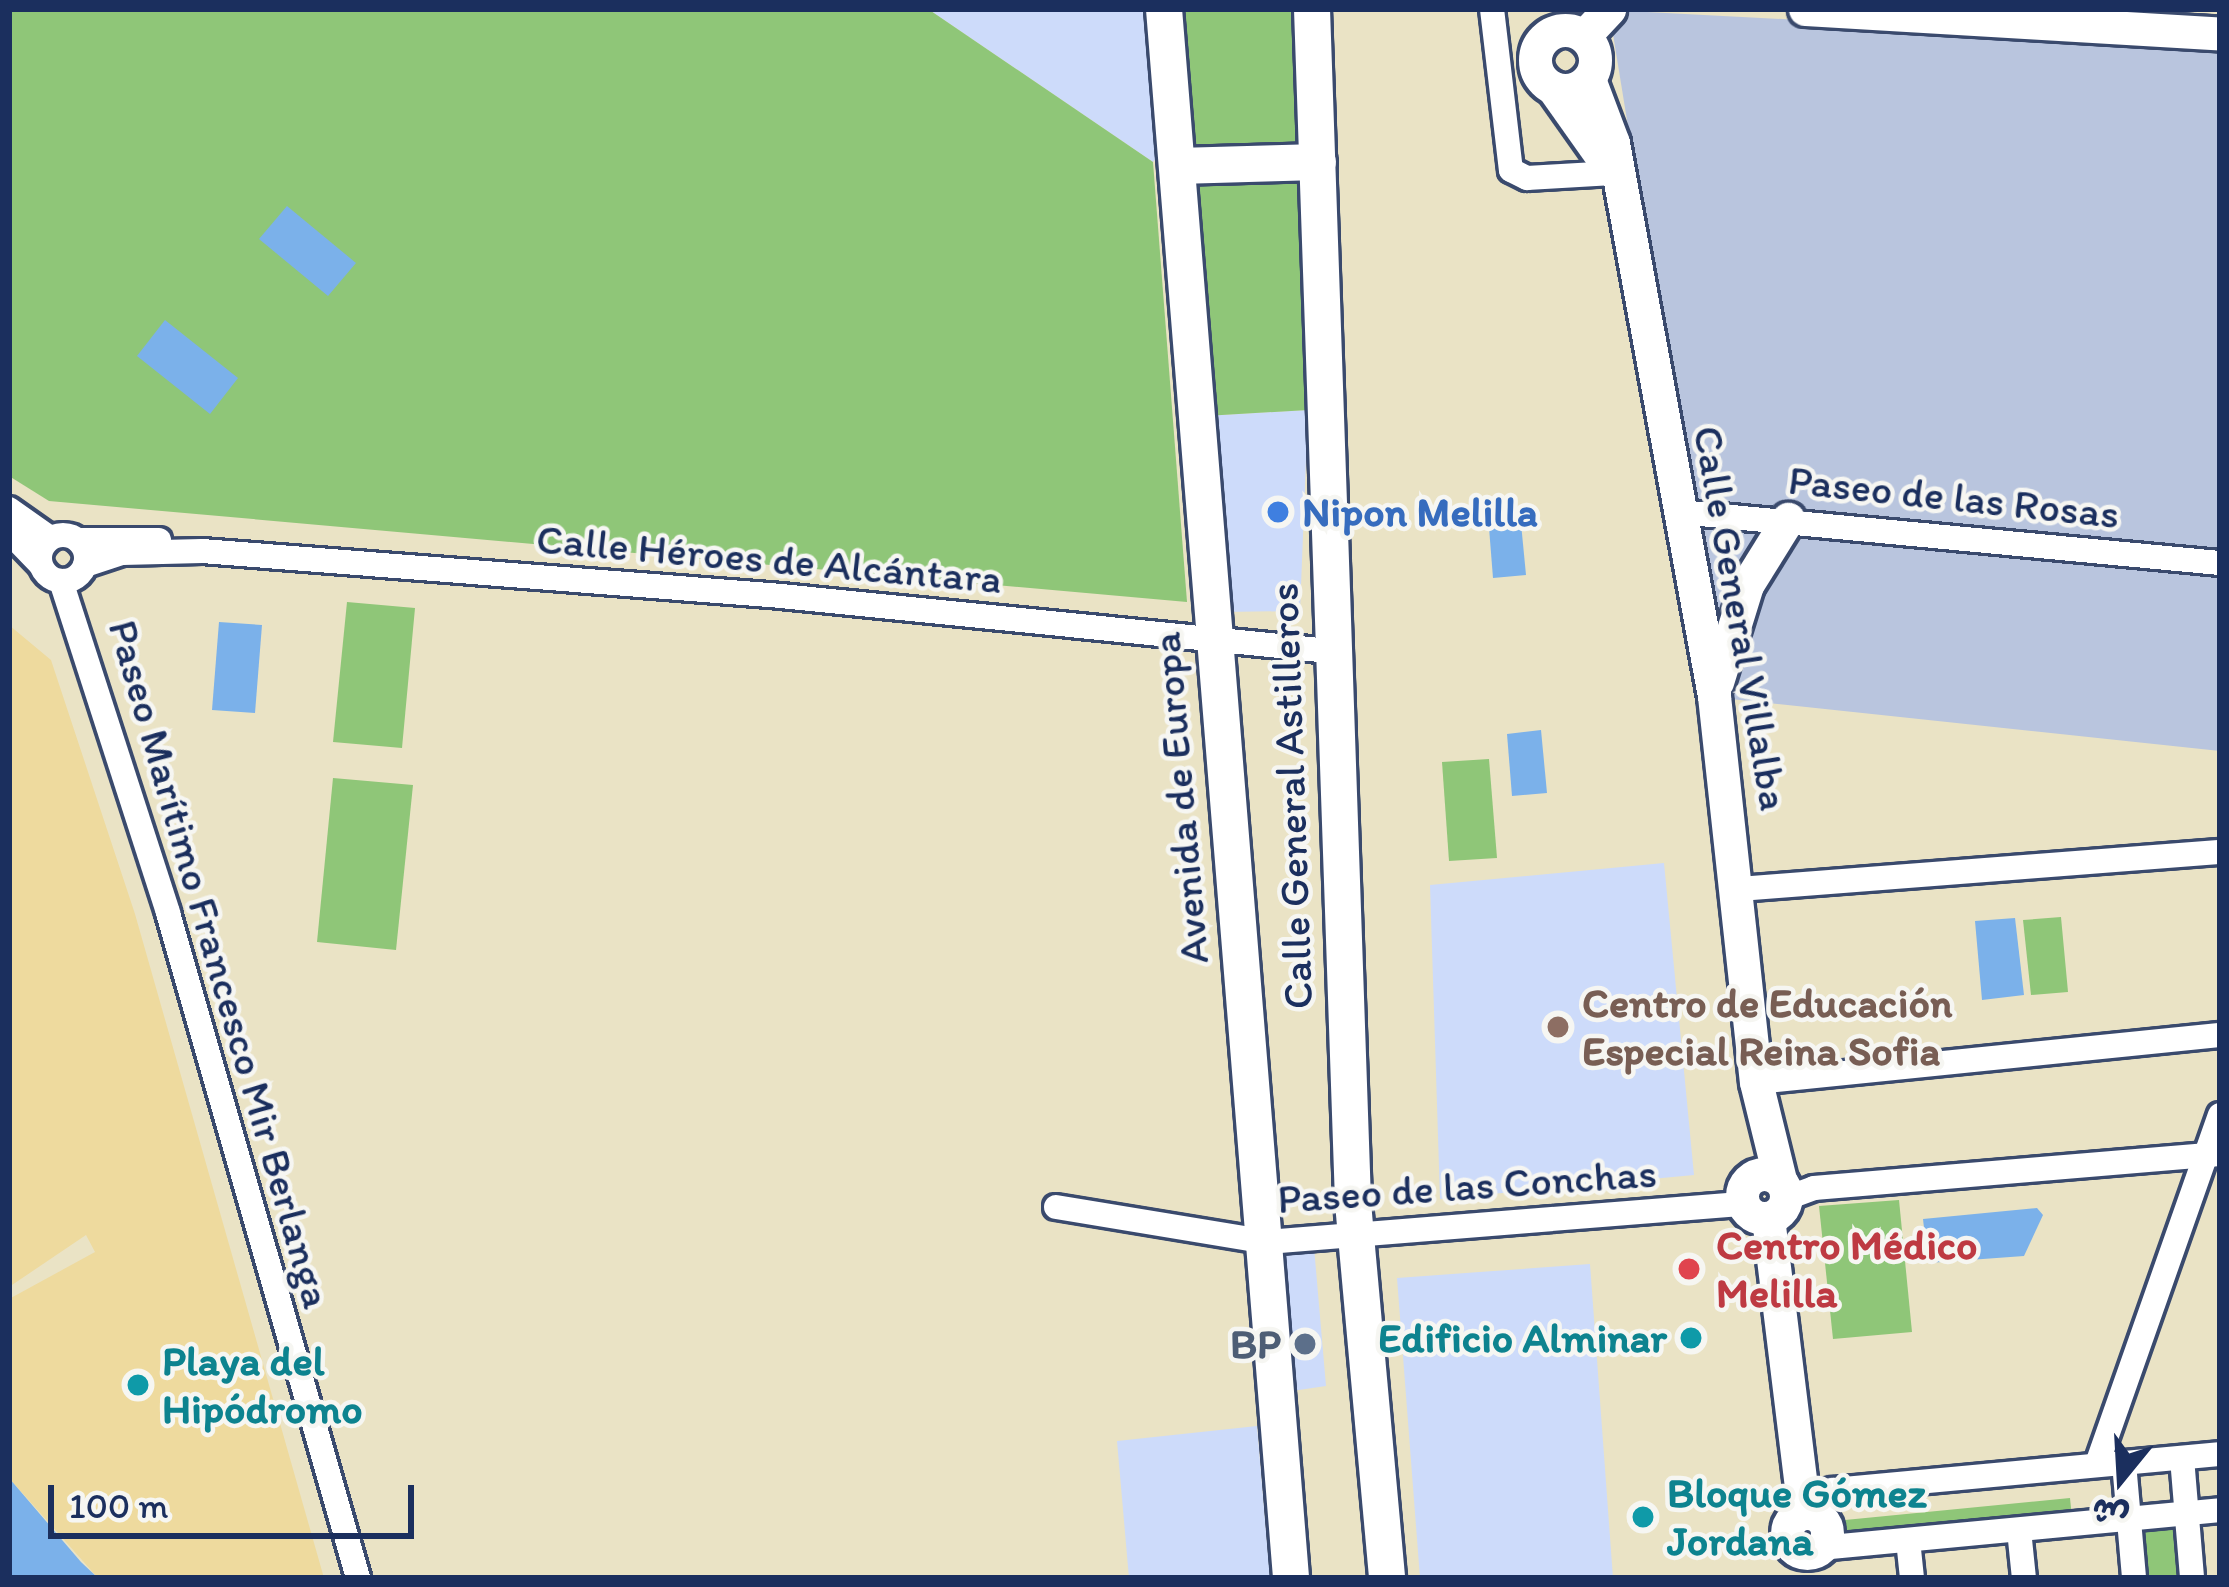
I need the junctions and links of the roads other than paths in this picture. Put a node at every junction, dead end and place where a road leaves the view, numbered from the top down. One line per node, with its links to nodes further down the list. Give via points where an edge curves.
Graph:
1 (1164, 9): 13 (main road, Avenida de Europa)
2 (1312, 9): 12 (main road, Calle General Astilleros)
3 (1492, 9): 14 (street, via 1505,163 1526,178)
4 (1609, 9): 8 (street)
5 (1805, 9): 9 (street)
6 (2181, 9): 7 (street)
7 (2220, 11)
8 (1564, 24): 10 (street, Calle General Villalba, via 1595,57); 11 (street, via 1535,62)
9 (2220, 34)
10 (1589, 79): 11 (street, via 1573,90); 14 (street, Calle General Villalba, via 1606,113)
11 (1553, 88): 14 (street, Calle General Villalba)
12 (1318, 161): 13 (main road); 25 (main road, Calle General Astilleros)
13 (1178, 166): 24 (main road, Avenida de Europa)
14 (1613, 173): 16 (street, Calle General Villalba)
15 (9, 509): 19 (street)
16 (1679, 512): 17 (street, Paseo de las Rosas); 26 (street, Calle General Villalba)
17 (1788, 520): 22 (street, Paseo de las Rosas); 26 (street, via 1740,603)
18 (9, 532): 21 (street)
19 (50, 538): 20 (street); 21 (street)
20 (81, 552): 23 (street); 24 (street, Calle Héroes de Alcántara, via 202,551)
21 (39, 563): 23 (street)
22 (2220, 563)
23 (61, 581): 47 (street, Paseo Marítimo Francesco Mir Berlanga, via 168,913)
24 (1210, 639): 25 (street, Calle Héroes de Alcántara); 36 (main road, Avenida de Europa)
25 (1329, 651): 35 (main road, Calle General Astilleros)
26 (1714, 696): 28 (street, Calle General Villalba)
27 (2220, 852): 28 (street)
28 (1738, 890): 30 (street, Calle General Villalba)
29 (2220, 1036): 30 (street)
30 (1756, 1082): 33 (street, Calle General Villalba)
31 (2220, 1115): 32 (street)
32 (2213, 1155): 33 (street, Paseo de las Conchas); 40 (street)
33 (1764, 1197): 35 (street, Paseo de las Conchas); 46 (street, Calle General Villalba)
34 (1056, 1207): 36 (street, Paseo de las Conchas)
35 (1356, 1236): 36 (street, Paseo de las Conchas); 49 (main road, Calle General Astilleros)
36 (1267, 1242): 48 (main road, Avenida de Europa)
37 (2220, 1454): 38 (street)
38 (2182, 1458): 39 (street); 42 (street)
39 (2124, 1463): 40 (street); 43 (street)
40 (2097, 1464): 46 (street, via 1832,1490)
41 (2220, 1510): 42 (street)
42 (2188, 1513): 43 (street); 53 (street)
43 (2128, 1517): 44 (street); 52 (street)
44 (2019, 1530): 45 (street); 51 (street)
45 (1908, 1540): 46 (street); 50 (street)
46 (1812, 1541)
47 (358, 1578)
48 (1291, 1578)
49 (1387, 1578)
50 (1912, 1578)
51 (2024, 1578)
52 (2134, 1578)
53 (2192, 1578)

